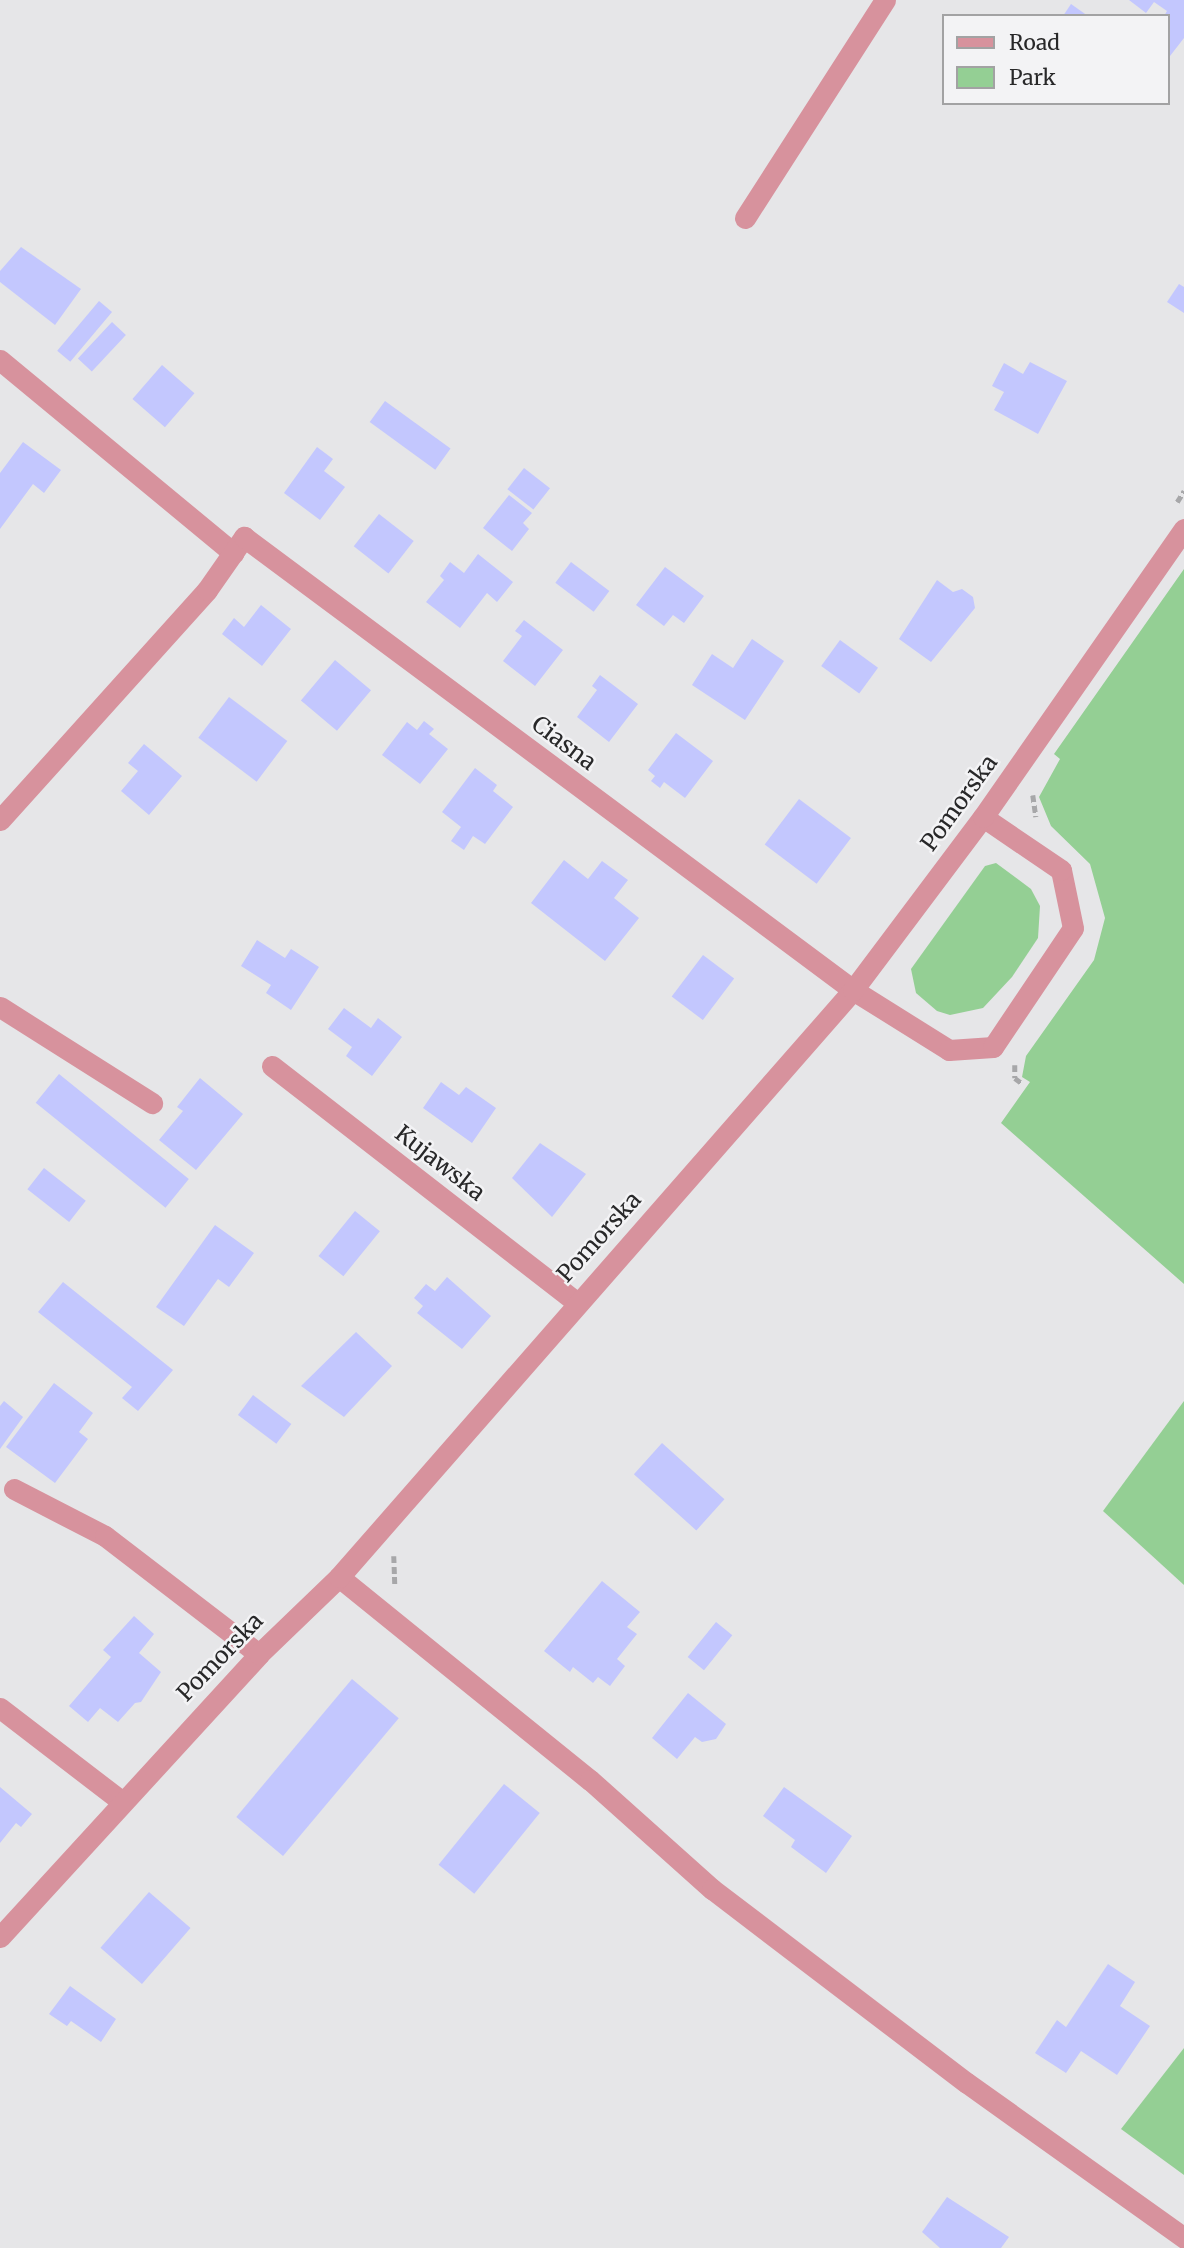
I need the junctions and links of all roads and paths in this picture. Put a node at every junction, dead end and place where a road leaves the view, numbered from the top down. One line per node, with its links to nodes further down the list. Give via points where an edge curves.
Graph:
1 (885, 0): 2 (street)
2 (745, 218)
3 (0, 360): 6 (street, Ciasna)
4 (1184, 491): 5 (path)
5 (1177, 521): 8 (street, Pomorska)
6 (239, 545): 9 (street, via 207,590); 11 (street, Ciasna)
7 (1037, 787): 10 (path, via 1033,811)
8 (983, 817): 11 (street, Pomorska); 11 (street, Ciasna, via 1061,870 1073,928 992,1047 949,1050)
9 (0, 820)
10 (1038, 822)
11 (853, 990): 17 (street, Pomorska)
12 (0, 1006): 16 (street)
13 (1018, 1057): 15 (path, via 1015,1078)
14 (272, 1066): 17 (street, Kujawska)
15 (1023, 1084)
16 (152, 1103)
17 (576, 1302): 20 (street, Pomorska)
18 (14, 1489): 22 (street, via 105,1536)
19 (395, 1551): 21 (path)
20 (339, 1577): 22 (street, Pomorska); 26 (street, via 590,1780 712,1889 978,2091)
21 (398, 1597)
22 (258, 1654): 24 (street, Pomorska)
23 (0, 1708): 24 (street)
24 (120, 1800): 25 (street, Pomorska)
25 (0, 1937)
26 (1184, 2238)

